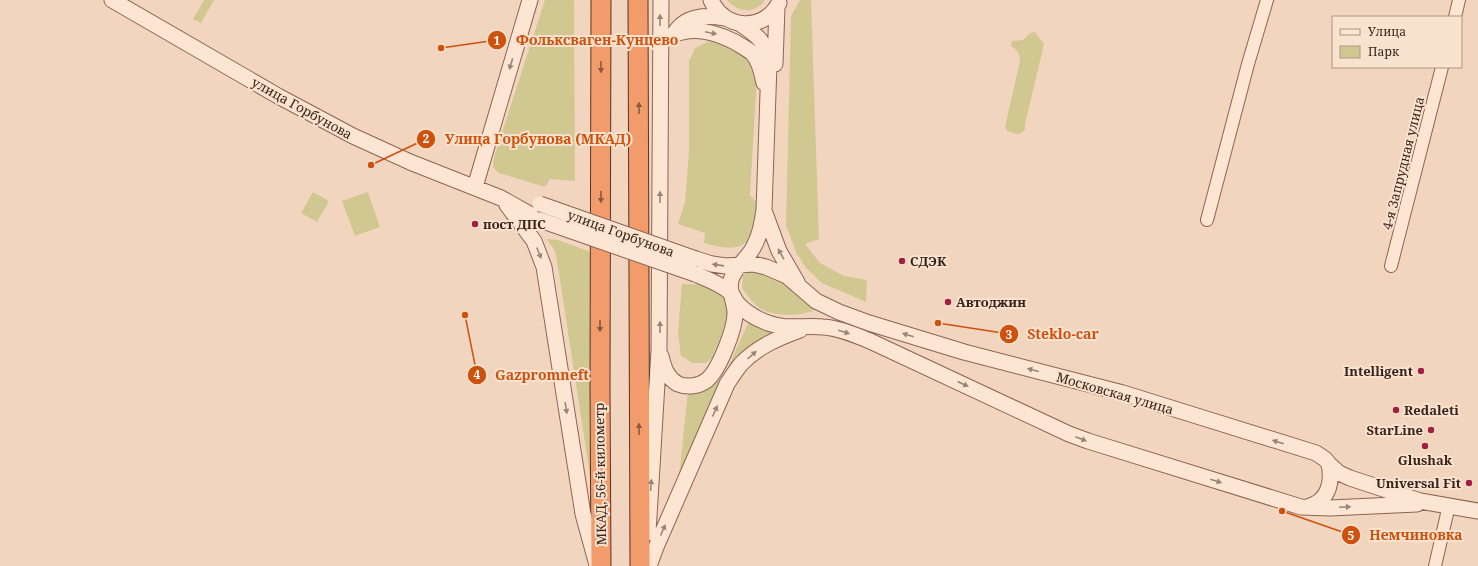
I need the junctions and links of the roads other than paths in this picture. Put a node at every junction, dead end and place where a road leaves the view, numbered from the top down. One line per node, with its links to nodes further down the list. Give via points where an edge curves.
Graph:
1 (112, 0): 16 (street, улица Горбунова, via 278,96 353,136 410,162)
2 (530, 0): 16 (street, one-way to 16)
3 (601, 0): 37 (highway, МКАД, 56-й километр, one-way to 37)
4 (638, 0): 38 (highway, one-way to 4)
5 (661, 0): 14 (street, one-way to 5)
6 (711, 0): 11 (street, via 715,8)
7 (1267, 0): 21 (street)
8 (1459, 0): 10 (street)
9 (779, 4): 11 (street, via 772,13 760,21); 15 (street, via 774,75)
10 (1455, 16)
11 (732, 21): 12 (street, via 705,16 694,18 677,29); 15 (street, via 755,34 766,48 769,72)
12 (673, 35): 14 (street, via 665,58); 15 (street, one-way to 15, via 698,30 712,32 745,48 753,55 763,75)
13 (1442, 68): 24 (street, 4-я Запрудная улица)
14 (660, 87): 30 (street, one-way to 14)
15 (767, 104): 19 (street)
16 (475, 187): 17 (street, улица Горбунова)
17 (501, 198): 18 (street, улица Горбунова); 20 (street, улица Горбунова); 22 (street)
18 (540, 204): 20 (street); 25 (street, улица Горбунова, bridge)
19 (764, 210): 23 (street, via 759,236); 26 (street, one-way to 19, via 779,251)
20 (524, 211): 22 (street); 25 (street, улица Горбунова, bridge, via 540,220)
21 (1207, 220)
22 (524, 228): 36 (street, one-way to 36, via 534,241 544,267 583,514)
23 (740, 265): 25 (street, улица Горбунова, one-way to 25, via 712,264); 26 (street, улица Горбунова, via 766,267 787,276); 27 (street, via 730,281)
24 (1391, 266)
25 (695, 267): 27 (street, улица Горбунова)
26 (800, 288): 28 (street, Московская улица, via 816,302)
27 (731, 293): 29 (street, Московская улица, via 741,307 769,324); 30 (street, via 735,313 734,325 717,368 708,379 698,385 680,385 667,374)
28 (824, 305): 29 (street, via 826,314 822,320); 31 (street, Московская улица, one-way to 28, via 1316,453 1123,394 964,352 869,323)
29 (806, 327): 34 (street, Московская улица, one-way to 34, via 834,329 870,341 1088,441); 40 (street, one-way to 29, via 727,384 740,365 758,349)
30 (660, 350): 39 (street, one-way to 30)
31 (1329, 464): 32 (street, Московская улица, via 1350,478); 34 (street, via 1330,481 1324,497)
32 (1428, 503): 33 (street, Московская улица); 34 (street, Московская улица, one-way to 32)
33 (1449, 505): 35 (street, Московская улица); 41 (street)
34 (1306, 507)
35 (1478, 511)
36 (597, 566)
37 (601, 566)
38 (640, 566)
39 (646, 566)
40 (649, 566)
41 (1435, 566)

